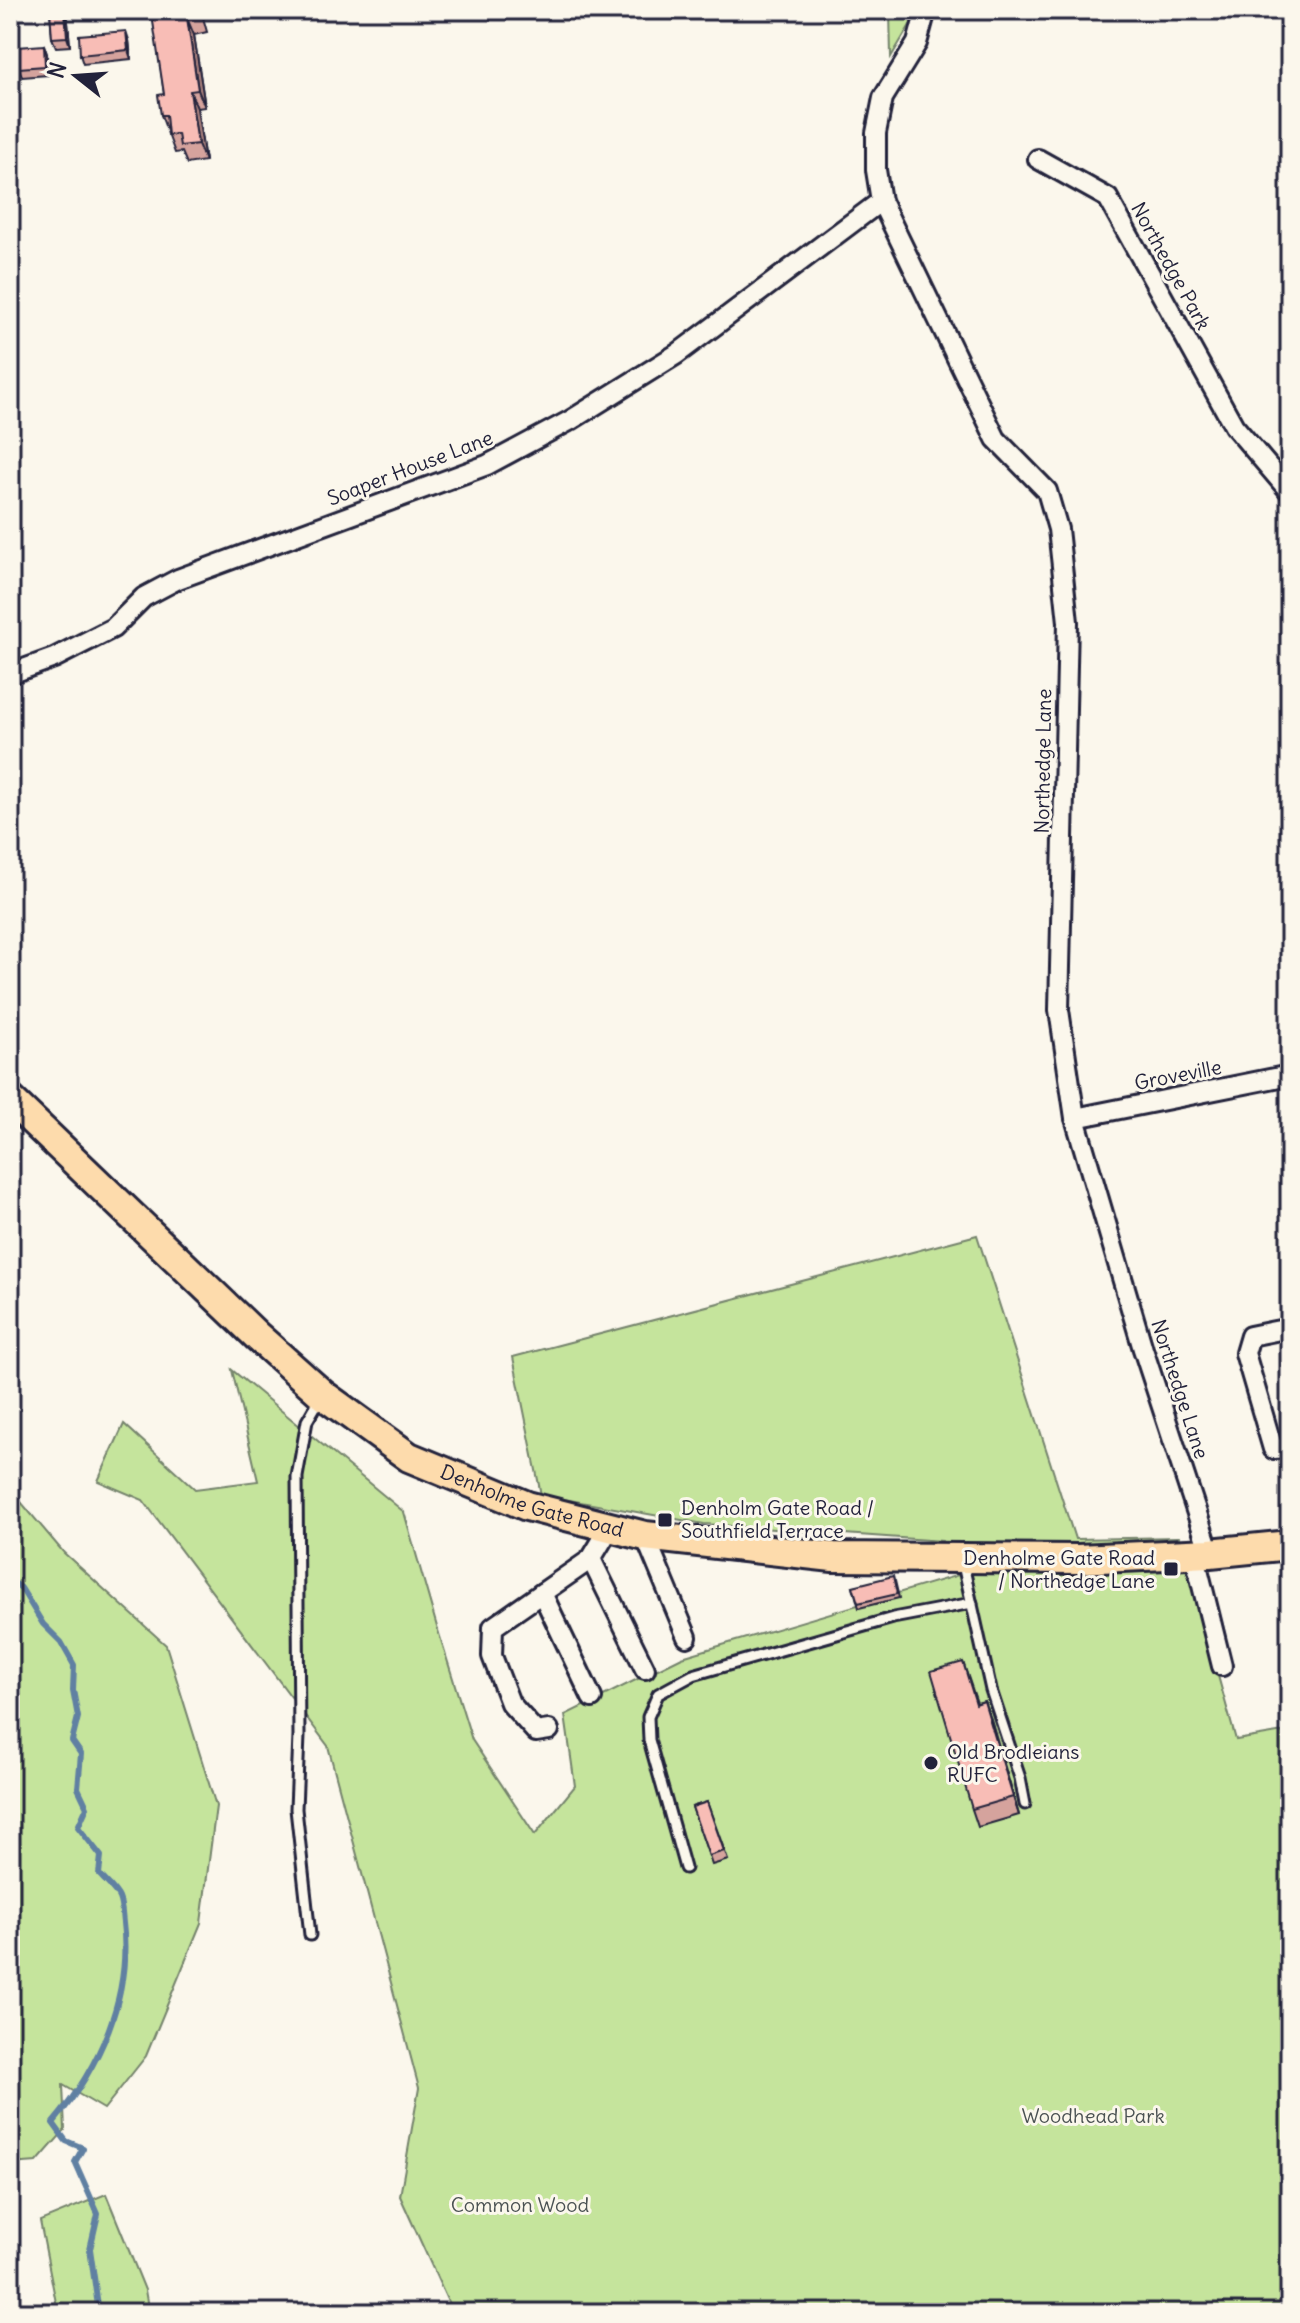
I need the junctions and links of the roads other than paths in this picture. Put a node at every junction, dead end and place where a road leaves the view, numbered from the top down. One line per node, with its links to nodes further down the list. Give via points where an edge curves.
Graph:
1 (926, 10): 3 (street, Northedge Lane, via 917,43 883,98 876,133)
2 (1038, 159): 4 (street, Northedge Park, via 1108,198 1234,426)
3 (881, 201): 5 (street, Soaper House Lane, via 677,354 571,420 487,465 178,579 144,597 113,628); 8 (street, Northedge Lane, via 996,439 1047,491 1058,529 1068,622 1059,1010)
4 (1290, 492)
5 (10, 674)
6 (1290, 1075): 8 (street, Groveville)
7 (10, 1099): 10 (main road, Denholme Gate Road)
8 (1075, 1118): 15 (street, Northedge Lane)
9 (1290, 1328): 11 (street, via 1250,1336 1245,1353 1273,1449)
10 (322, 1394): 12 (main road, Denholme Gate Road, via 409,1457 527,1506); 27 (lane, via 307,1421 297,1477 296,1809)
11 (1290, 1448)
12 (609, 1529): 13 (main road, Denholme Gate Road); 16 (street)
13 (645, 1536): 17 (main road, Denholme Gate Road, via 833,1557); 20 (street)
14 (1290, 1545): 15 (main road, Denholme Gate Road)
15 (1202, 1553): 17 (main road, Denholme Gate Road); 21 (street, Northedge Lane)
16 (591, 1559): 18 (street); 22 (street)
17 (962, 1559): 19 (lane)
18 (542, 1593): 23 (street); 24 (street, via 493,1627 492,1656 510,1703 536,1732)
19 (972, 1603): 25 (lane); 26 (lane, via 893,1618 693,1675 658,1694 648,1717 649,1740)
20 (687, 1637)
21 (1222, 1666)
22 (645, 1669)
23 (592, 1698)
24 (549, 1730)
25 (1025, 1804)
26 (685, 1868)
27 (310, 1935)

